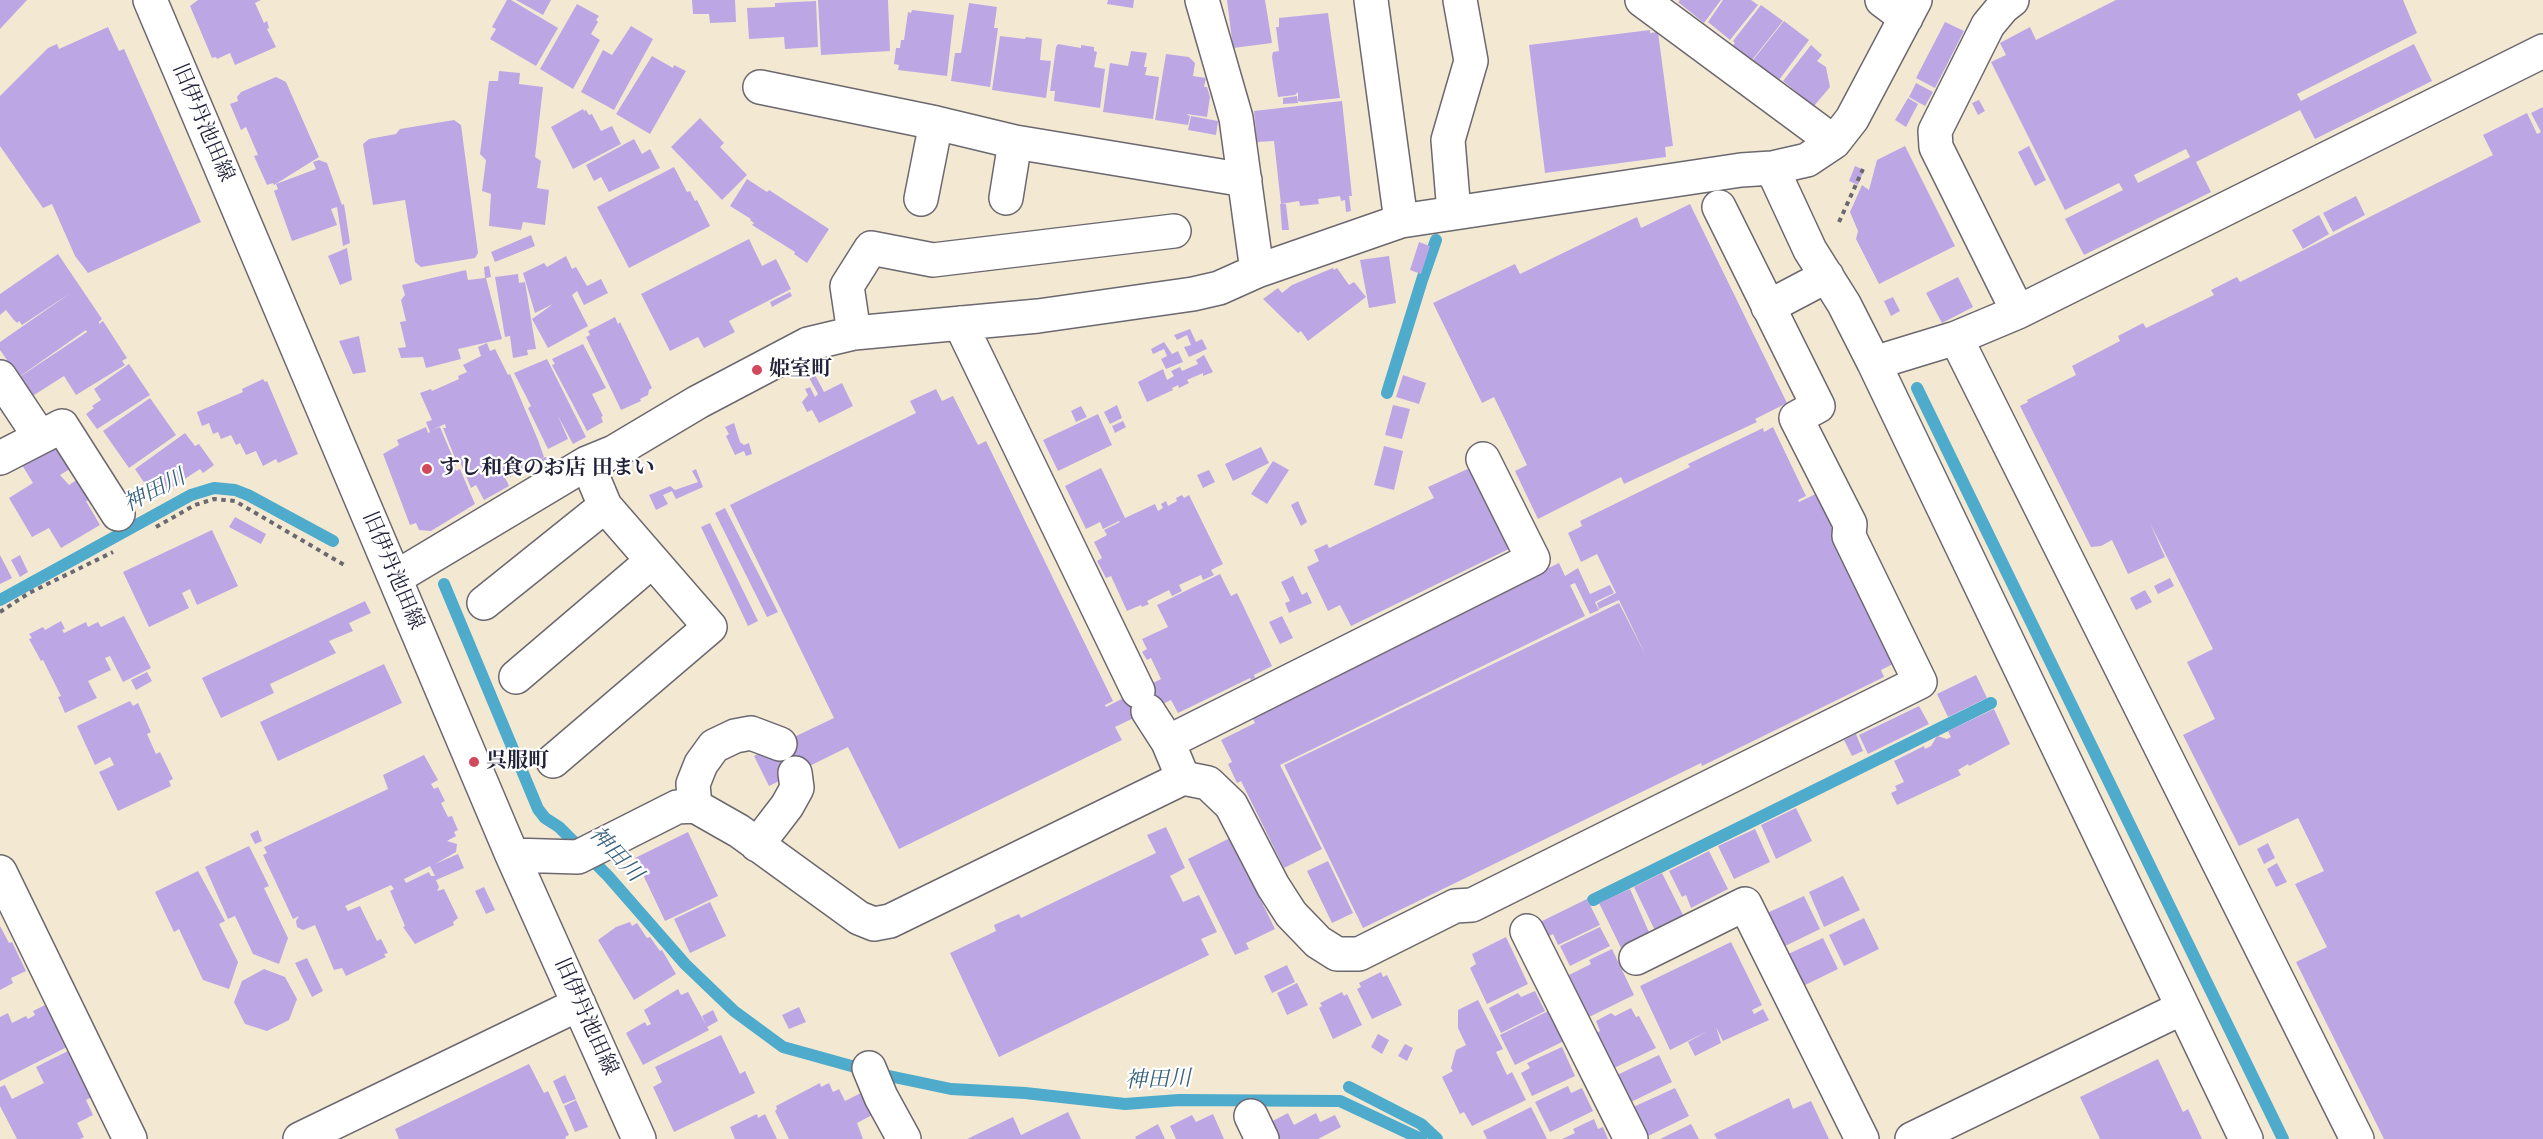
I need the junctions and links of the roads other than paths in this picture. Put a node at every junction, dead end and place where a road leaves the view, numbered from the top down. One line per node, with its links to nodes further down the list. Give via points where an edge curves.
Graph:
1 (150, 0): 37 (street, 旧伊丹池田線)
2 (1202, 0): 14 (street, via 1236,118)
3 (1371, 0): 19 (street)
4 (1460, 0): 18 (street, via 1471,61 1448,140)
5 (1642, 0): 12 (street)
6 (2012, 0): 24 (street, via 1988,25 1935,131 1936,147)
7 (1901, 6): 12 (street, via 1852,119)
8 (2543, 51): 24 (street)
9 (760, 87): 10 (street)
10 (936, 123): 11 (street); 16 (street)
11 (1015, 142): 14 (street); 15 (street)
12 (1834, 142): 13 (street, via 1807,160)
13 (1772, 168): 18 (street); 22 (street, via 1810,250)
14 (1245, 180): 21 (street)
15 (1006, 198)
16 (921, 199)
17 (1719, 207): 23 (street)
18 (1454, 213): 19 (street)
19 (1401, 220): 21 (street)
20 (1174, 231): 26 (street, via 933,260 871,248 847,286)
21 (1257, 271): 25 (street, via 1219,288 1148,302)
22 (1827, 276): 23 (street); 28 (street)
23 (1768, 307): 44 (street, via 1818,406 1796,418 1850,524 1849,536 1920,682 1472,905 1455,906 1359,954 1337,954 1318,942 1291,914 1273,886 1232,806 1208,783)
24 (2018, 312): 27 (street)
25 (960, 323): 26 (street); 40 (street, via 1143,701)
26 (854, 333): 33 (street, via 808,344 698,402 615,452)
27 (1956, 338): 28 (street); 62 (street)
28 (1874, 363): 52 (street)
29 (0, 377): 30 (street)
30 (40, 437): 31 (street); 35 (street, via 62,426)
31 (0, 458)
32 (1483, 459): 40 (street, via 1533,560)
33 (587, 463): 34 (street); 37 (street)
34 (605, 506): 36 (street); 38 (street)
35 (118, 514)
36 (652, 561): 39 (street); 42 (street, via 710,627)
37 (395, 578): 47 (street, 旧伊丹池田線)
38 (484, 603)
39 (516, 677)
40 (1167, 742): 44 (street)
41 (780, 744): 45 (street, via 751,733 714,746 693,784)
42 (553, 761)
43 (795, 773): 46 (street, via 797,788)
44 (1183, 778): 46 (street, via 890,921 874,924 859,918)
45 (695, 806): 46 (street); 47 (street, via 677,807 578,856)
46 (757, 845)
47 (512, 855): 51 (street, 旧伊丹池田線)
48 (0, 872): 54 (street)
49 (1527, 931): 58 (street)
50 (1636, 958): 59 (street, via 1745,904)
51 (579, 1004): 55 (street); 56 (street, 旧伊丹池田線)
52 (2182, 1008): 60 (street); 61 (street)
53 (869, 1068): 57 (street)
54 (130, 1139)
55 (300, 1139)
56 (639, 1139)
57 (904, 1139)
58 (1631, 1139)
59 (1862, 1139)
60 (1912, 1139)
61 (2246, 1139)
62 (2357, 1139)

